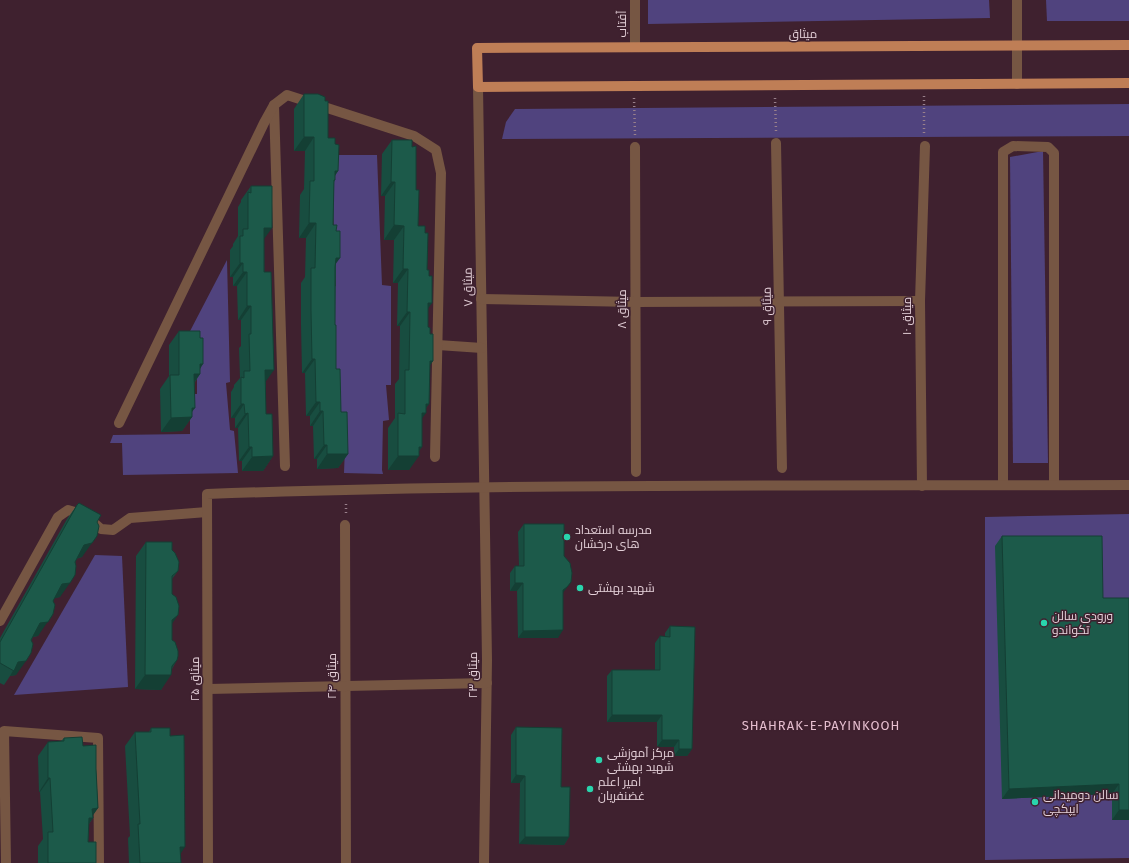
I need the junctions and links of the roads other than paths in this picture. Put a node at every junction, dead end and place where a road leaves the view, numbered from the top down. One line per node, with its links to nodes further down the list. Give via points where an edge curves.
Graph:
1 (635, 0): 5 (street, آفتاب)
2 (1016, 0): 3 (street)
3 (1017, 45): 4 (main road, میثاق); 5 (main road, میثاق); 7 (street)
4 (1129, 45)
5 (634, 47): 8 (main road, میثاق, via 477,48)
6 (1129, 83): 7 (main road)
7 (1017, 84): 8 (main road)
8 (478, 87): 13 (street, میثاق ۷)
9 (274, 105): 17 (street, via 286,95 414,136 436,150 441,173); 19 (street); 21 (street)
10 (776, 143): 14 (street, میثاق ۹)
11 (925, 146): 15 (street, میثاق ۱۰)
12 (635, 147): 16 (street, میثاق ۸)
13 (481, 300): 16 (street); 18 (street, میثاق ۷)
14 (780, 301): 15 (street); 16 (street); 22 (street, میثاق ۹)
15 (920, 301): 27 (street, میثاق ۱۰)
16 (635, 302): 23 (street, میثاق ۸)
17 (438, 345): 18 (street); 20 (street)
18 (482, 348): 28 (street, میثاق ۷)
19 (119, 424)
20 (435, 457)
21 (285, 466)
22 (782, 468)
23 (636, 472)
24 (1003, 485): 25 (street); 25 (street, via 1003,152 1013,146 1048,147 1054,153); 27 (street)
25 (1054, 485): 26 (street)
26 (1129, 485)
27 (922, 486): 28 (street)
28 (484, 488): 29 (street, میثاق ۲۵, via 207,494); 32 (street, میثاق ۲۳)
29 (207, 512): 31 (street, via 130,518 113,530 101,529 85,515 68,510 58,517); 34 (street, میثاق ۲۵)
30 (345, 525): 33 (street, میثاق ۲۴)
31 (0, 621)
32 (487, 683): 33 (street); 39 (street, میثاق ۲۳)
33 (346, 686): 34 (street); 38 (street, میثاق ۲۴)
34 (208, 689): 37 (street, میثاق ۲۵)
35 (6, 863): 36 (street, via 4,731 98,738)
36 (99, 863)
37 (208, 863)
38 (346, 863)
39 (484, 863)

